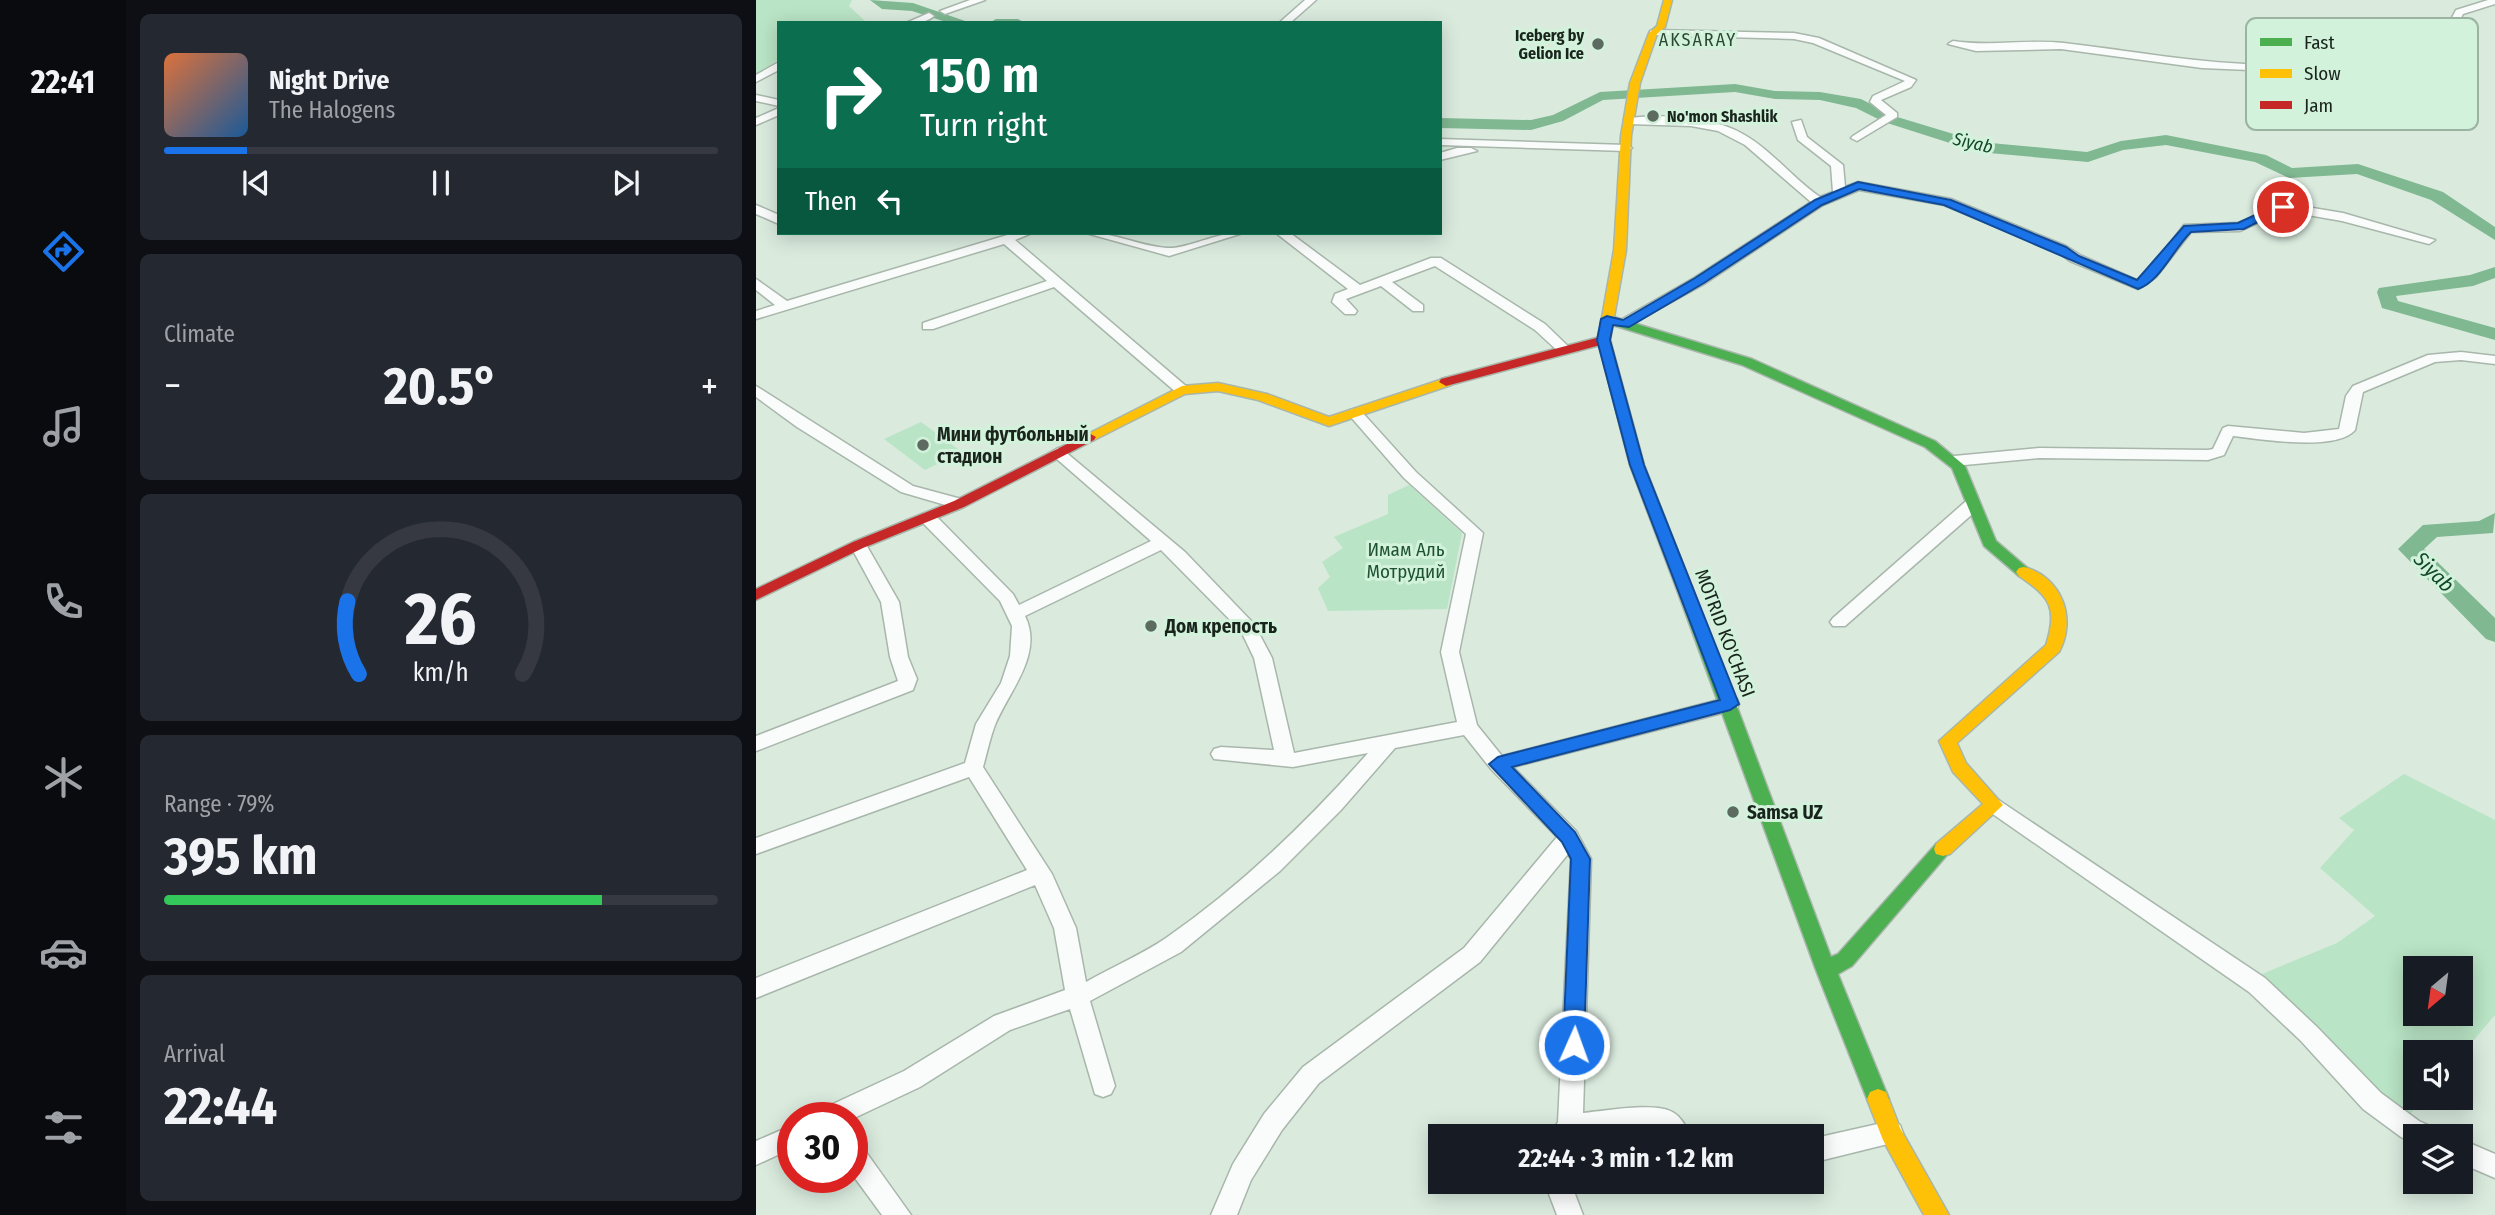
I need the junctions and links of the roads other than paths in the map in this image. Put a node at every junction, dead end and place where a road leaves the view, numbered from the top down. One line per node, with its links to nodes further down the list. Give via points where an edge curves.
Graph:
1 (980, 0): 6 (street)
2 (1311, 0): 8 (street)
3 (1656, 0): 9 (main road, via 1647,25)
4 (1668, 0): 9 (main road, via 1661,27)
5 (2495, 1): 7 (street, via 2459,12)
6 (946, 11)
7 (2456, 18)
8 (1286, 21)
9 (1653, 33): 17 (main road, MOTRID KO'CHASI, via 1635,82); 20 (street, via 1778,34 1816,40 1911,80 1877,98 1875,102 1889,117)
10 (1953, 44): 12 (street, via 1976,48 2061,46)
11 (777, 66): 13 (street)
12 (2246, 66)
13 (756, 79)
14 (756, 98): 15 (street)
15 (777, 103)
16 (777, 112): 18 (street)
17 (1630, 115): 23 (main road, MOTRID KO'CHASI); 26 (street, via 1709,125 1747,141)
18 (756, 122)
19 (1797, 122): 25 (street, via 1802,138 1837,165)
20 (1857, 138)
21 (1442, 142): 22 (street)
22 (1554, 145): 23 (street); 24 (street, via 1527,150 1457,150)
23 (1626, 148): 43 (main road, MOTRID KO'CHASI, via 1620,250)
24 (1442, 156)
25 (1839, 193): 26 (street); 33 (street, via 1858,186 1947,202 2138,285 2188,228 2240,227 2283,207)
26 (1818, 202): 44 (street, via 1699,281)
27 (756, 209): 28 (street)
28 (777, 219)
29 (1022, 235): 34 (street)
30 (1101, 235): 31 (street, via 1169,251)
31 (1229, 235)
32 (1285, 235): 38 (street)
33 (2429, 240)
34 (1008, 241): 36 (street); 39 (street)
35 (1382, 281): 38 (street); 40 (street); 47 (street, via 1436,261 1540,327)
36 (1057, 282): 45 (street); 50 (street)
37 (756, 283): 39 (street)
38 (1357, 290): 41 (street, via 1340,297 1339,302)
39 (785, 306): 42 (street)
40 (1418, 308)
41 (1350, 311)
42 (756, 315)
43 (1607, 319): 44 (main road); 46 (main road, MOTRID KO'CHASI)
44 (1624, 324): 53 (main road, via 1770,371 1909,433)
45 (928, 326)
46 (1604, 340): 47 (main road); 62 (main road, MOTRID KO'CHASI, via 1637,465)
47 (1565, 350): 51 (main road, via 1461,377)
48 (2495, 360): 53 (street, via 2433,358 2358,389 2343,433 2304,438 2228,431 2219,452 2208,455 2039,453)
49 (756, 390): 54 (street, via 907,489)
50 (1182, 390): 51 (main road, via 1217,387 1262,397 1329,422); 52 (main road)
51 (1356, 413): 63 (street, via 1402,467 1475,533 1450,652)
52 (1058, 453): 54 (main road); 57 (street)
53 (1954, 461): 55 (main road)
54 (959, 504): 56 (main road)
55 (1971, 506): 61 (street); 70 (main road, via 1983,537 2000,555 2052,589 2059,600 2062,629 2053,648 1948,741 1948,751)
56 (928, 518): 58 (main road); 60 (street, via 1007,597)
57 (1163, 542): 60 (street); 67 (street, via 1258,643)
58 (858, 545): 59 (main road); 65 (street, via 890,602 906,685)
59 (756, 595)
60 (1015, 614): 69 (street, via 1021,626 1019,656 1010,683 986,724)
61 (1839, 622)
62 (1730, 704): 68 (street); 74 (main road, MOTRID KO'CHASI)
63 (1468, 727): 64 (street); 68 (street)
64 (1389, 742): 67 (street); 76 (street, via 1273,865 1173,945 1130,971)
65 (756, 744)
66 (1221, 754): 67 (street)
67 (1285, 758)
68 (1498, 764): 71 (street)
69 (973, 768): 72 (street); 73 (street)
70 (1994, 805): 74 (main road, via 1950,841 1845,960); 82 (street, via 2258,985 2372,1101)
71 (1569, 837): 79 (street, via 1581,859); 92 (street, via 1472,955 1311,1075 1273,1122 1242,1172)
72 (756, 846)
73 (1041, 874): 75 (street); 76 (street, via 1065,928)
74 (1826, 970): 83 (main road, MOTRID KO'CHASI)
75 (756, 988)
76 (1077, 994): 77 (street); 78 (street, via 1002,1023 912,1079)
77 (1103, 1086)
78 (864, 1102)
79 (1566, 1124)
80 (1612, 1124): 81 (street, via 1651,1119)
81 (1668, 1124)
82 (2403, 1124)
83 (1891, 1133): 85 (street); 94 (main road, MOTRID KO'CHASI)
84 (777, 1143): 86 (street)
85 (1824, 1148)
86 (756, 1153)
87 (2473, 1157): 88 (street)
88 (2495, 1166)
89 (868, 1175): 91 (street)
90 (1562, 1194): 93 (street)
91 (898, 1215)
92 (1224, 1215)
93 (1570, 1215)
94 (1937, 1215)

